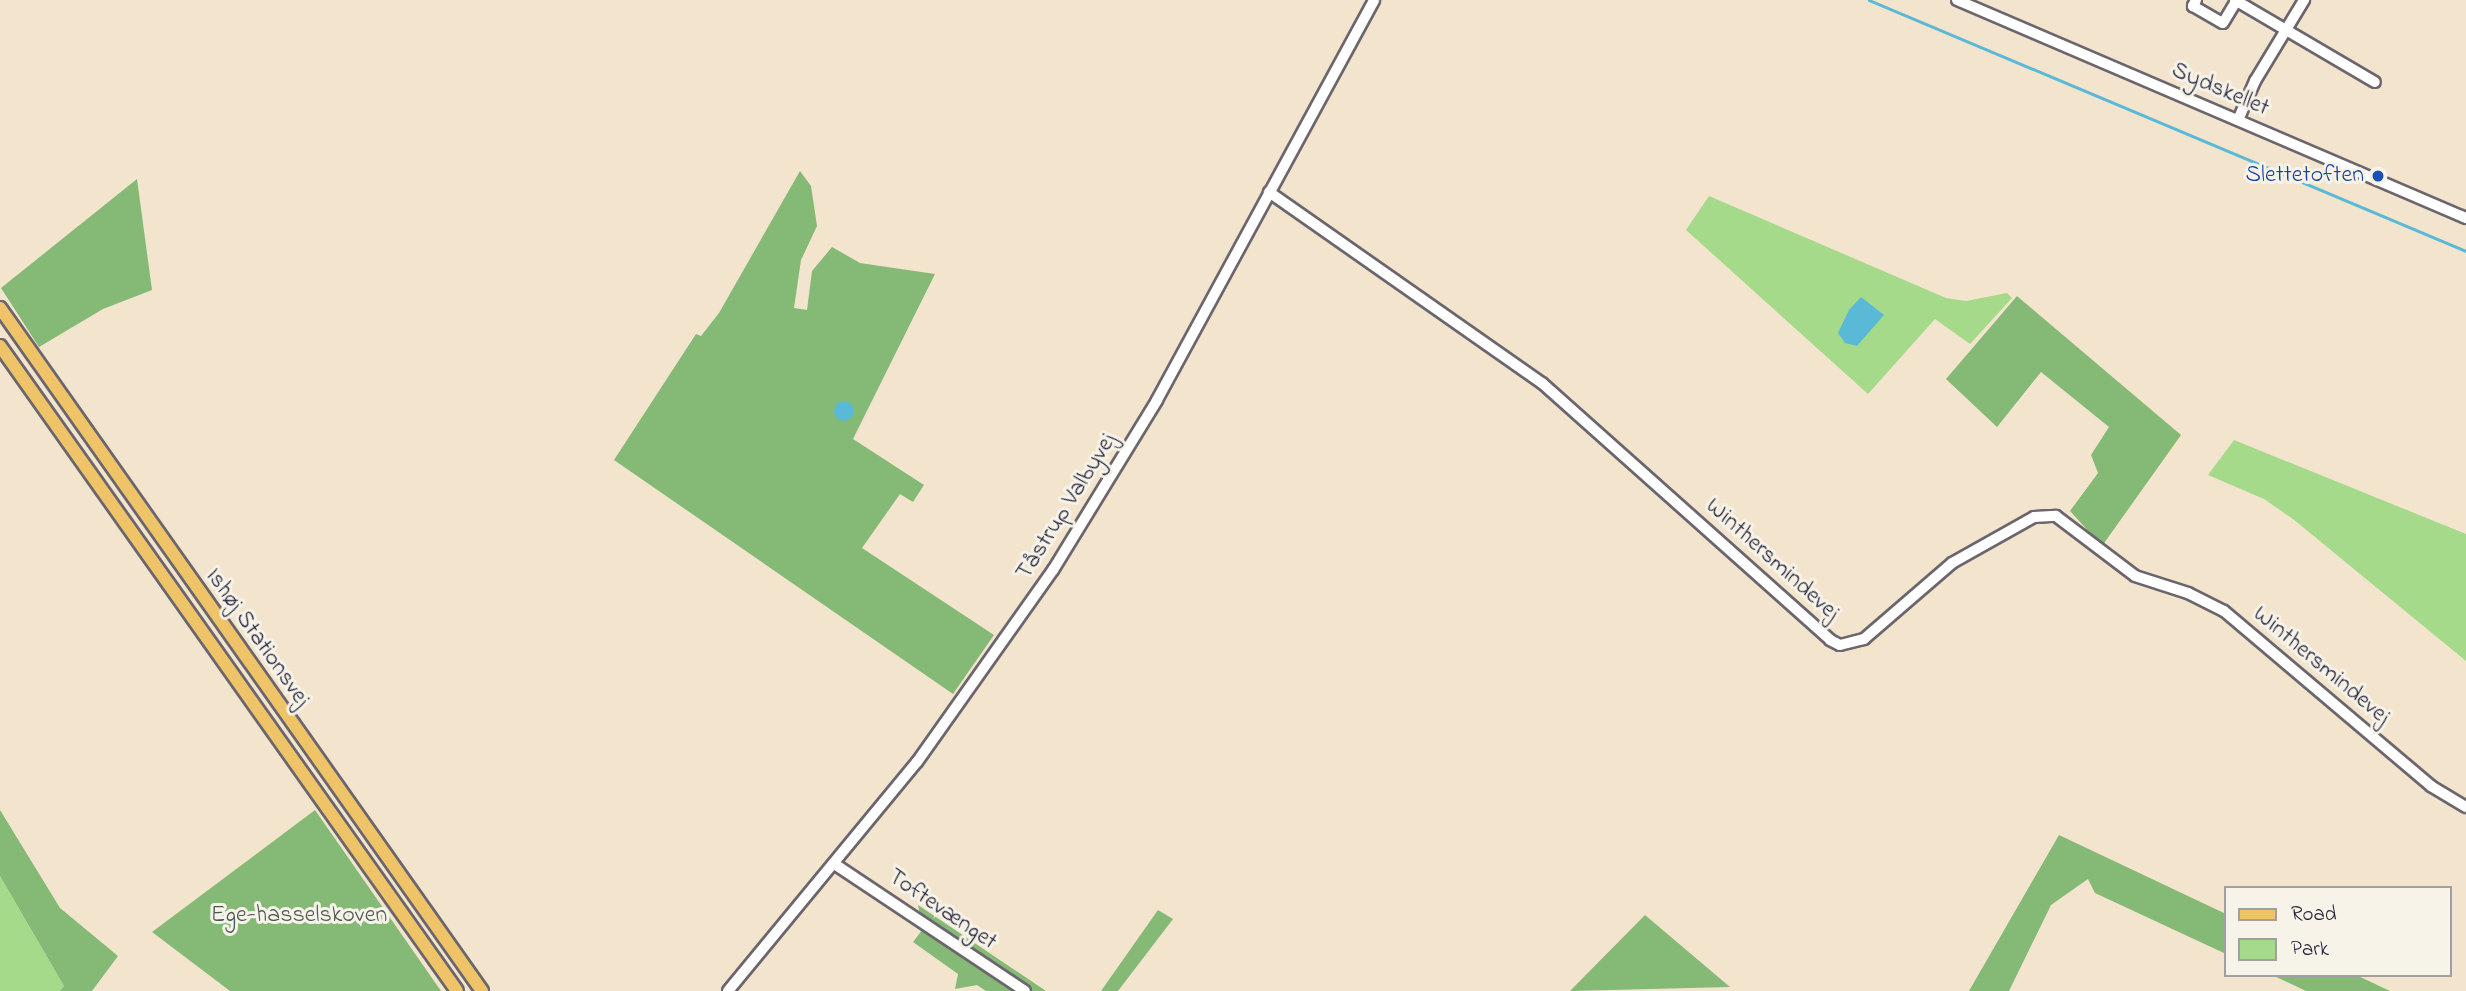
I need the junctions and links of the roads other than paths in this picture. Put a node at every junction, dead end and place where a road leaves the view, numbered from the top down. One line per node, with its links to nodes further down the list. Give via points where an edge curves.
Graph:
1 (1374, 0): 9 (street, Tåstrup Valbyvej)
2 (1957, 0): 8 (street, Sydskellet)
3 (2196, 0): 4 (street, via 2193,6 2223,23)
4 (2236, 0): 6 (street)
5 (2304, 0): 6 (street)
6 (2286, 30): 7 (street); 8 (street)
7 (2375, 82)
8 (2238, 120): 10 (street, Sydskellet)
9 (1269, 192): 13 (street, Winthersmindevej, via 1542,383 1830,640 1840,645 1864,639 1952,563 2034,517 2056,516 2135,576 2188,593 2224,611 2431,786); 14 (street, Tåstrup Valbyvej, via 1107,488 1007,637)
10 (2466, 218)
11 (0, 308): 16 (main road, Ishøj Stationsvej)
12 (0, 346): 15 (main road, Ishøj Stationsvej)
13 (2466, 807)
14 (836, 864): 17 (street, Tåstrup Valbyvej); 18 (street, Toftevænget)
15 (457, 991)
16 (482, 991)
17 (728, 991)
18 (1025, 991)

